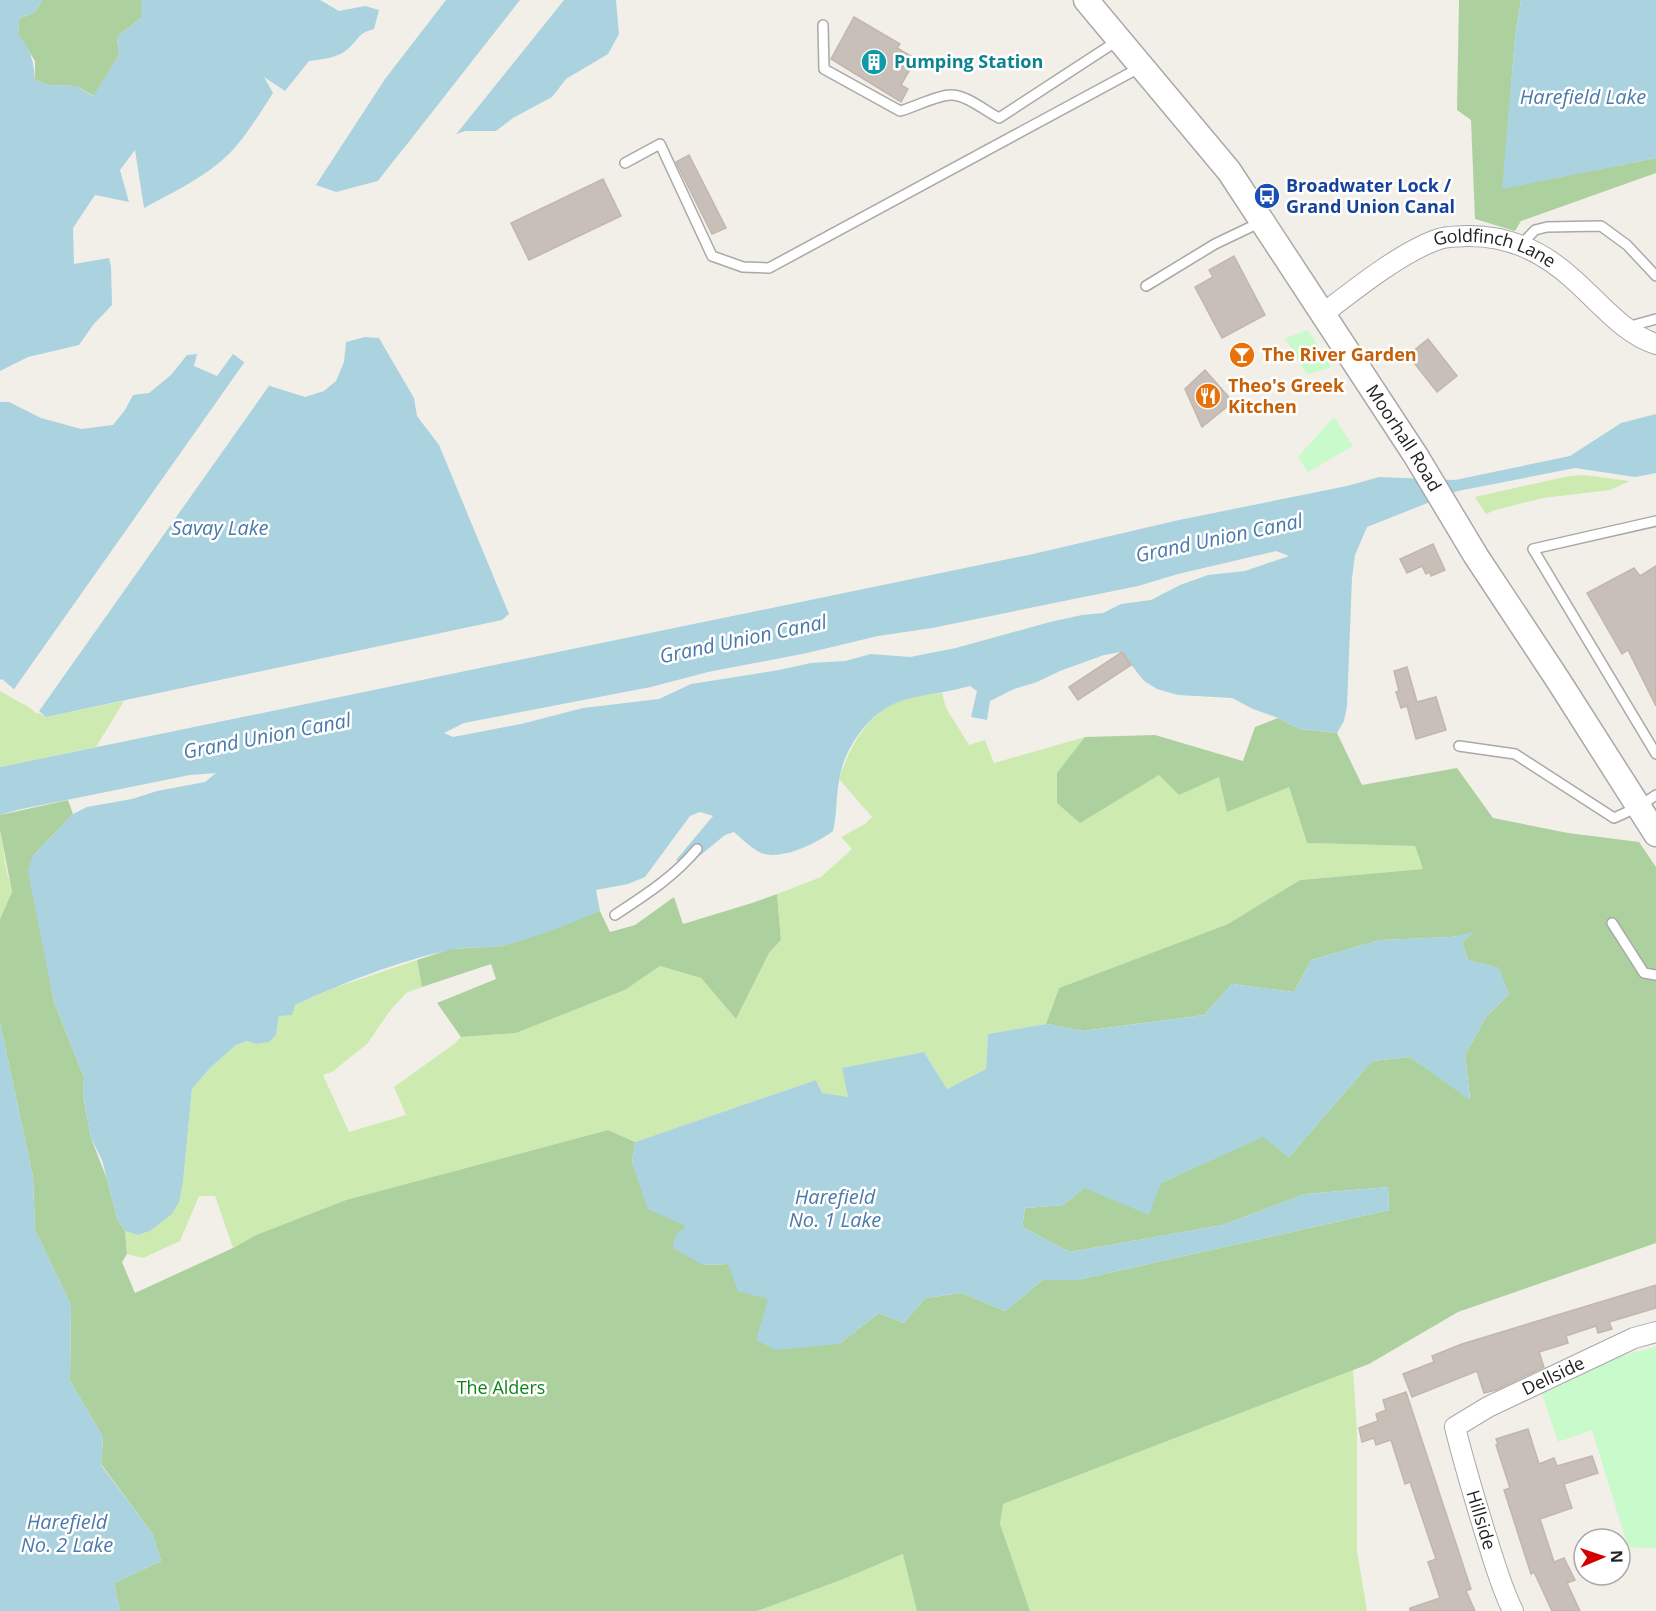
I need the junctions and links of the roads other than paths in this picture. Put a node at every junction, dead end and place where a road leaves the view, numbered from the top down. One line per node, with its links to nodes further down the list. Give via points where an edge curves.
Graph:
1 (1086, 0): 3 (street, Moorhall Road)
2 (823, 25): 3 (lane, via 824,69 900,111 953,95 999,118)
3 (1119, 40): 4 (street, Moorhall Road)
4 (1142, 66): 5 (lane, via 769,268 743,267 712,256 660,144); 6 (street, Moorhall Road, via 1229,171)
5 (625, 163)
6 (1263, 221): 9 (lane, via 1215,244); 10 (street, Moorhall Road)
7 (1521, 245): 8 (lane, via 1535,230 1547,227 1601,226 1627,245); 10 (street, Goldfinch Lane, via 1498,238 1442,238 1419,247); 12 (street, Goldfinch Lane, via 1564,271)
8 (1656, 276)
9 (1146, 286)
10 (1324, 313): 17 (street, Moorhall Road, via 1457,526)
11 (1656, 319): 12 (lane)
12 (1626, 328): 13 (street, Goldfinch Lane)
13 (1656, 344)
14 (1656, 521): 16 (lane, via 1533,549)
15 (1459, 746): 17 (lane, via 1515,754 1614,818)
16 (1656, 754)
17 (1647, 801): 18 (street, Moorhall Road)
18 (1656, 834)
19 (697, 849): 20 (lane, via 664,882)
20 (615, 915)
21 (1612, 923): 22 (lane, via 1644,973)
22 (1656, 975)
23 (1656, 1332): 24 (street, Dellside, via 1634,1338 1488,1407)
24 (1455, 1427): 25 (street, Hillside, via 1478,1511)
25 (1513, 1611)

